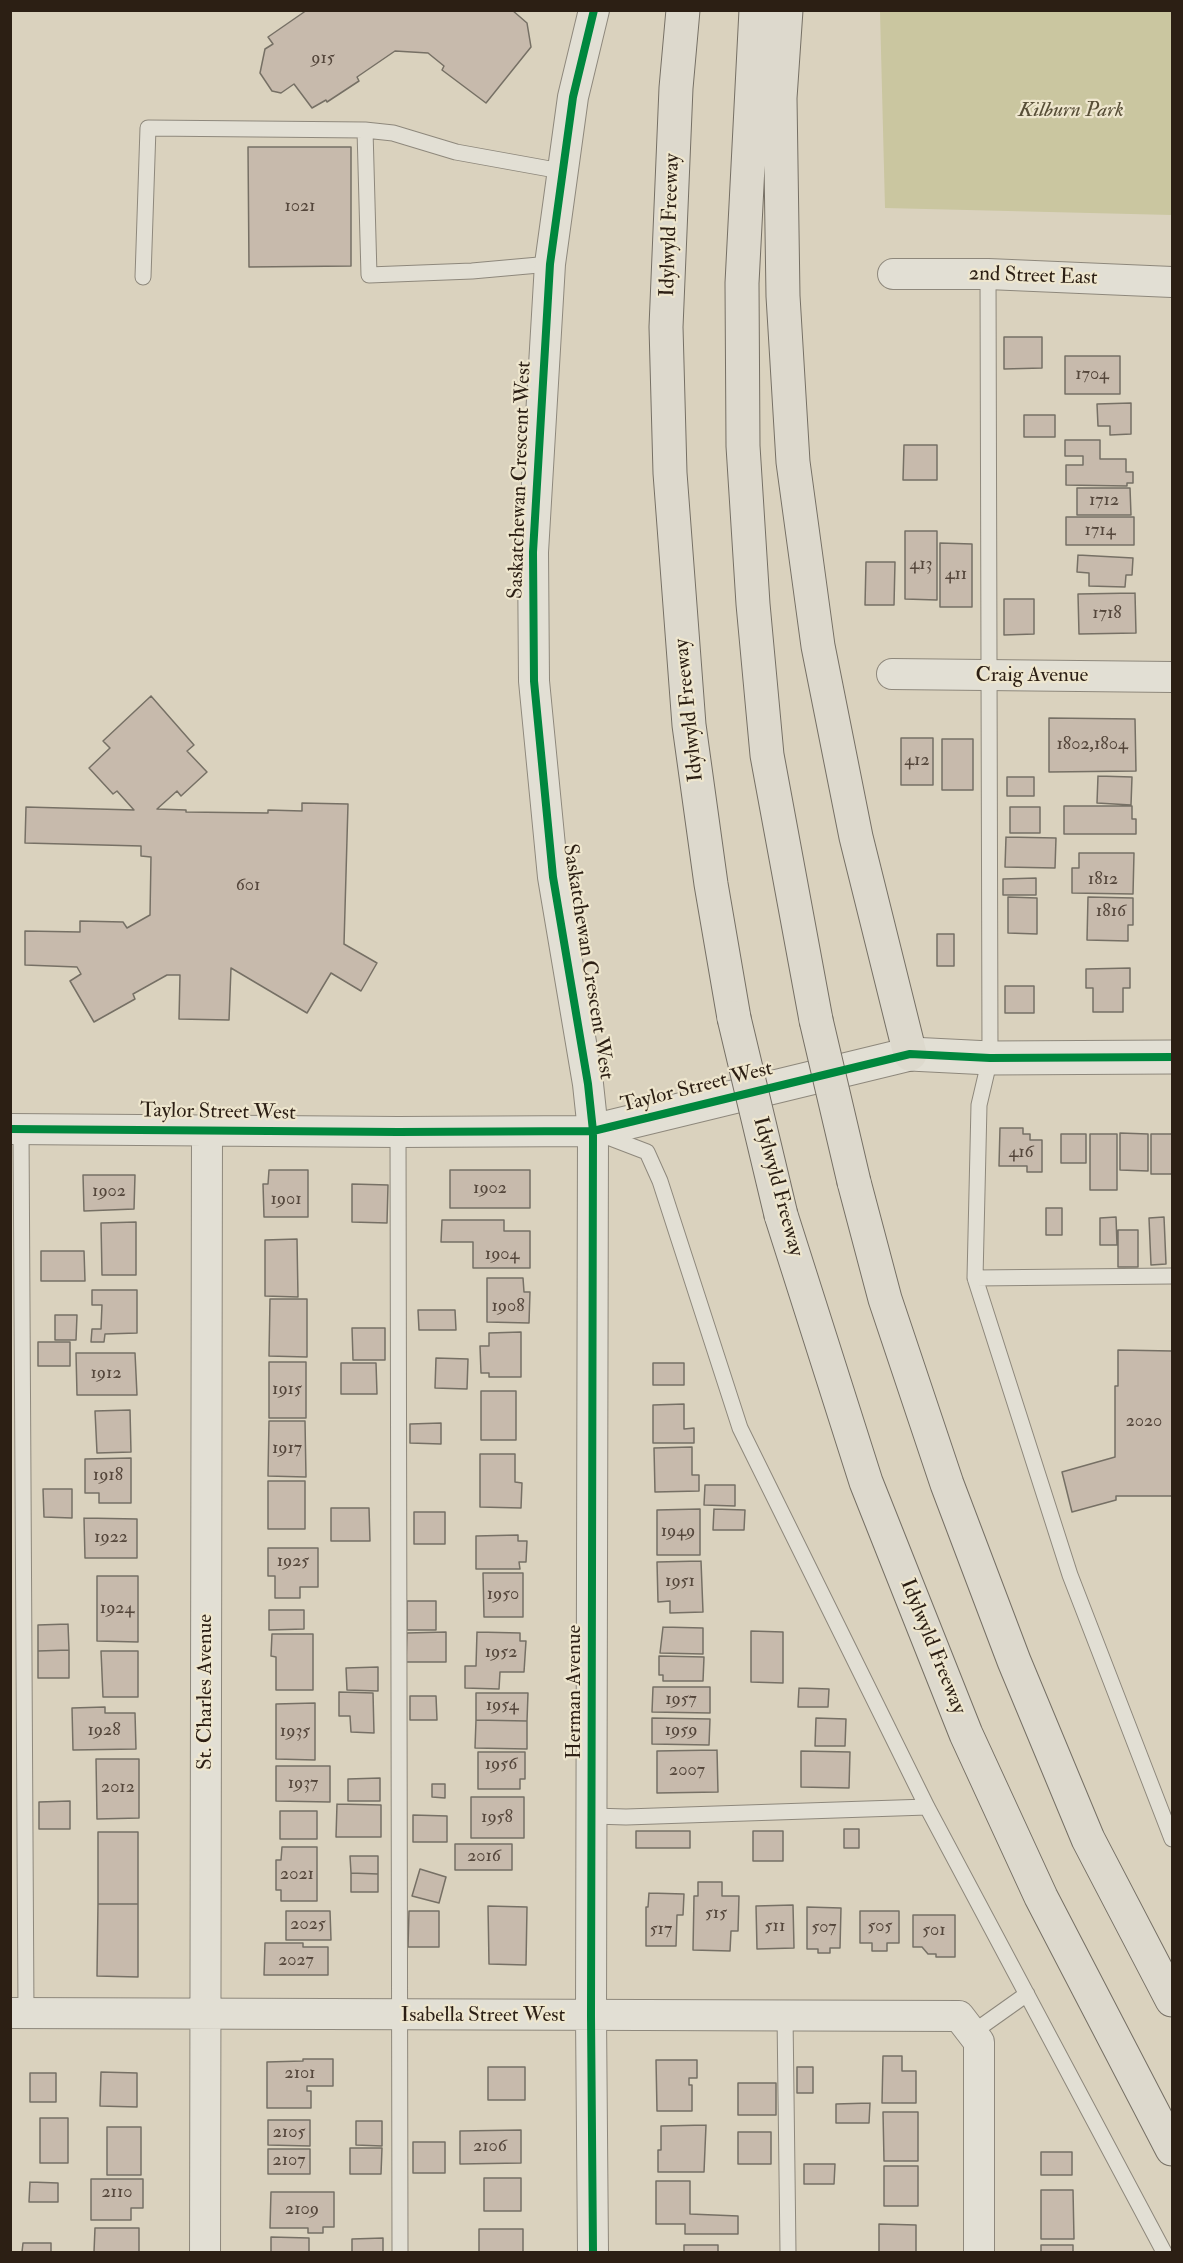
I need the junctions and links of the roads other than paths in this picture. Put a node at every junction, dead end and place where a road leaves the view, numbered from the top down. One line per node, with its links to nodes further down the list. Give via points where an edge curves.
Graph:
1 (594, 10): 6 (street, Saskatchewan Crescent West, via 573,97)
2 (684, 10): 35 (highway, Idylwyld Freeway, bridge, via 676,88 666,327 670,473 689,725 734,1018 781,1215 866,1482 966,1734 1041,1897)
3 (756, 10): 28 (highway, bridge, via 742,283 744,458 767,755 816,1020 885,1299 943,1473 1014,1661 1089,1839)
4 (786, 10): 15 (highway, via 780,98 783,296 793,462 818,646 856,837)
5 (365, 130): 6 (lane); 7 (lane, via 369,274 472,272); 10 (lane, via 148,128)
6 (561, 171): 7 (street, Saskatchewan Crescent West)
7 (550, 264): 20 (street, Saskatchewan Crescent West, via 533,552 534,681 553,877)
8 (893, 274): 9 (street, 2nd Street East)
9 (988, 274): 11 (street, 2nd Street East); 13 (lane)
10 (143, 277)
11 (1173, 282)
12 (892, 674): 13 (street, Craig Avenue)
13 (988, 676): 14 (street, Craig Avenue); 17 (lane)
14 (1173, 677)
15 (910, 1054): 17 (street, Taylor Street West); 20 (street, Taylor Street West)
16 (1173, 1057): 17 (street, Taylor Street West)
17 (990, 1059): 23 (lane, via 979,1106)
18 (16, 1129): 19 (street, Taylor Street West); 29 (lane)
19 (207, 1131): 21 (street, Taylor Street West); 30 (street, St. Charles Avenue)
20 (593, 1131): 21 (street, Taylor Street West); 24 (lane, via 647,1152 660,1180 740,1428); 25 (street, Herman Avenue)
21 (398, 1132): 32 (lane)
22 (1173, 1276): 23 (lane)
23 (975, 1278): 26 (lane, via 1070,1575)
24 (927, 1807): 25 (lane); 27 (lane)
25 (593, 1816): 33 (street, Herman Avenue)
26 (1173, 1839)
27 (1027, 1994): 34 (lane); 41 (lane)
28 (1173, 2000)
29 (18, 2013): 30 (street, Isabella Street West)
30 (205, 2014): 32 (street, Isabella Street West); 36 (street, St. Charles Avenue)
31 (785, 2015): 33 (street, Isabella Street West); 34 (street, Isabella Street West, via 959,2016); 39 (lane)
32 (400, 2016): 33 (street, Isabella Street West); 37 (lane)
33 (591, 2016): 38 (street, Herman Avenue)
34 (975, 2037): 40 (street)
35 (1173, 2149)
36 (206, 2253)
37 (400, 2253)
38 (593, 2253)
39 (788, 2253)
40 (979, 2253)
41 (1164, 2253)

